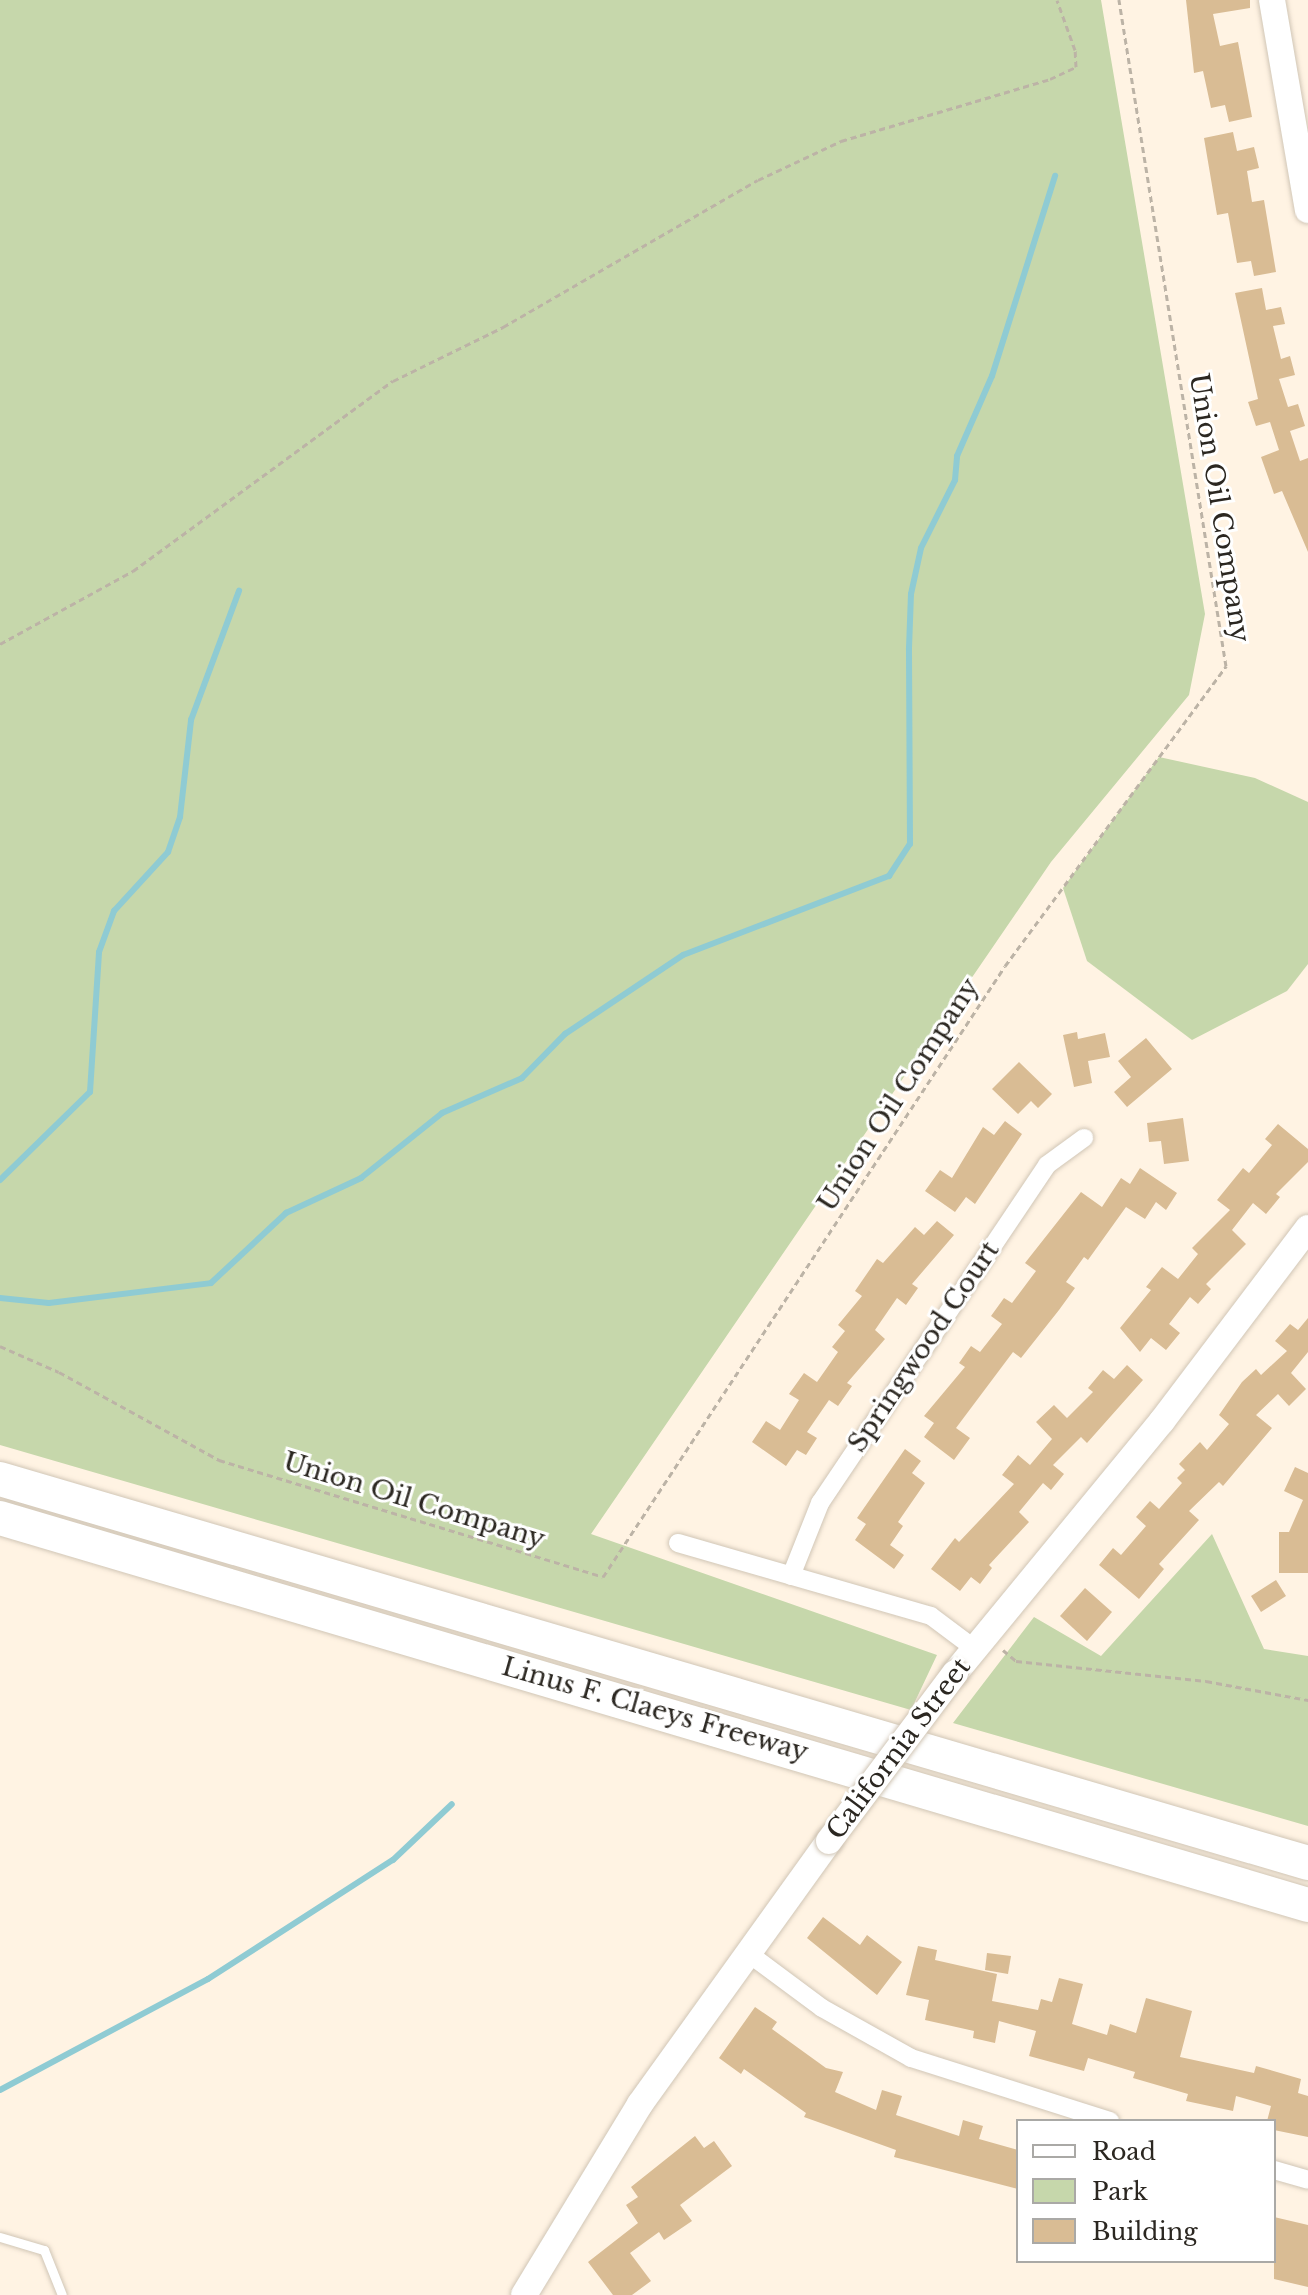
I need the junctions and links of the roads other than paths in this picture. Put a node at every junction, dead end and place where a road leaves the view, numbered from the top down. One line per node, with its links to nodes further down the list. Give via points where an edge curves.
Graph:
1 (1272, 0): 2 (street)
2 (1308, 210)
3 (1084, 1138): 8 (street, Springwood Court, via 1047,1165 820,1503)
4 (1308, 1228): 9 (street, California Street, via 1162,1421)
5 (0, 1479): 10 (highway, Linus F. Claeys Freeway)
6 (0, 1518): 11 (highway, Linus F. Claeys Freeway)
7 (678, 1543): 8 (street)
8 (791, 1576): 9 (street, via 931,1616)
9 (980, 1642): 12 (street, California Street, bridge)
10 (1308, 1863)
11 (1308, 1905)
12 (748, 1953): 13 (street, via 822,2008 911,2058); 17 (street, California Street, via 640,2104)
13 (1104, 2119)
14 (1276, 2171): 15 (street)
15 (1308, 2180)
16 (0, 2237): 18 (lane, via 44,2250)
17 (536, 2290)
18 (62, 2295)

